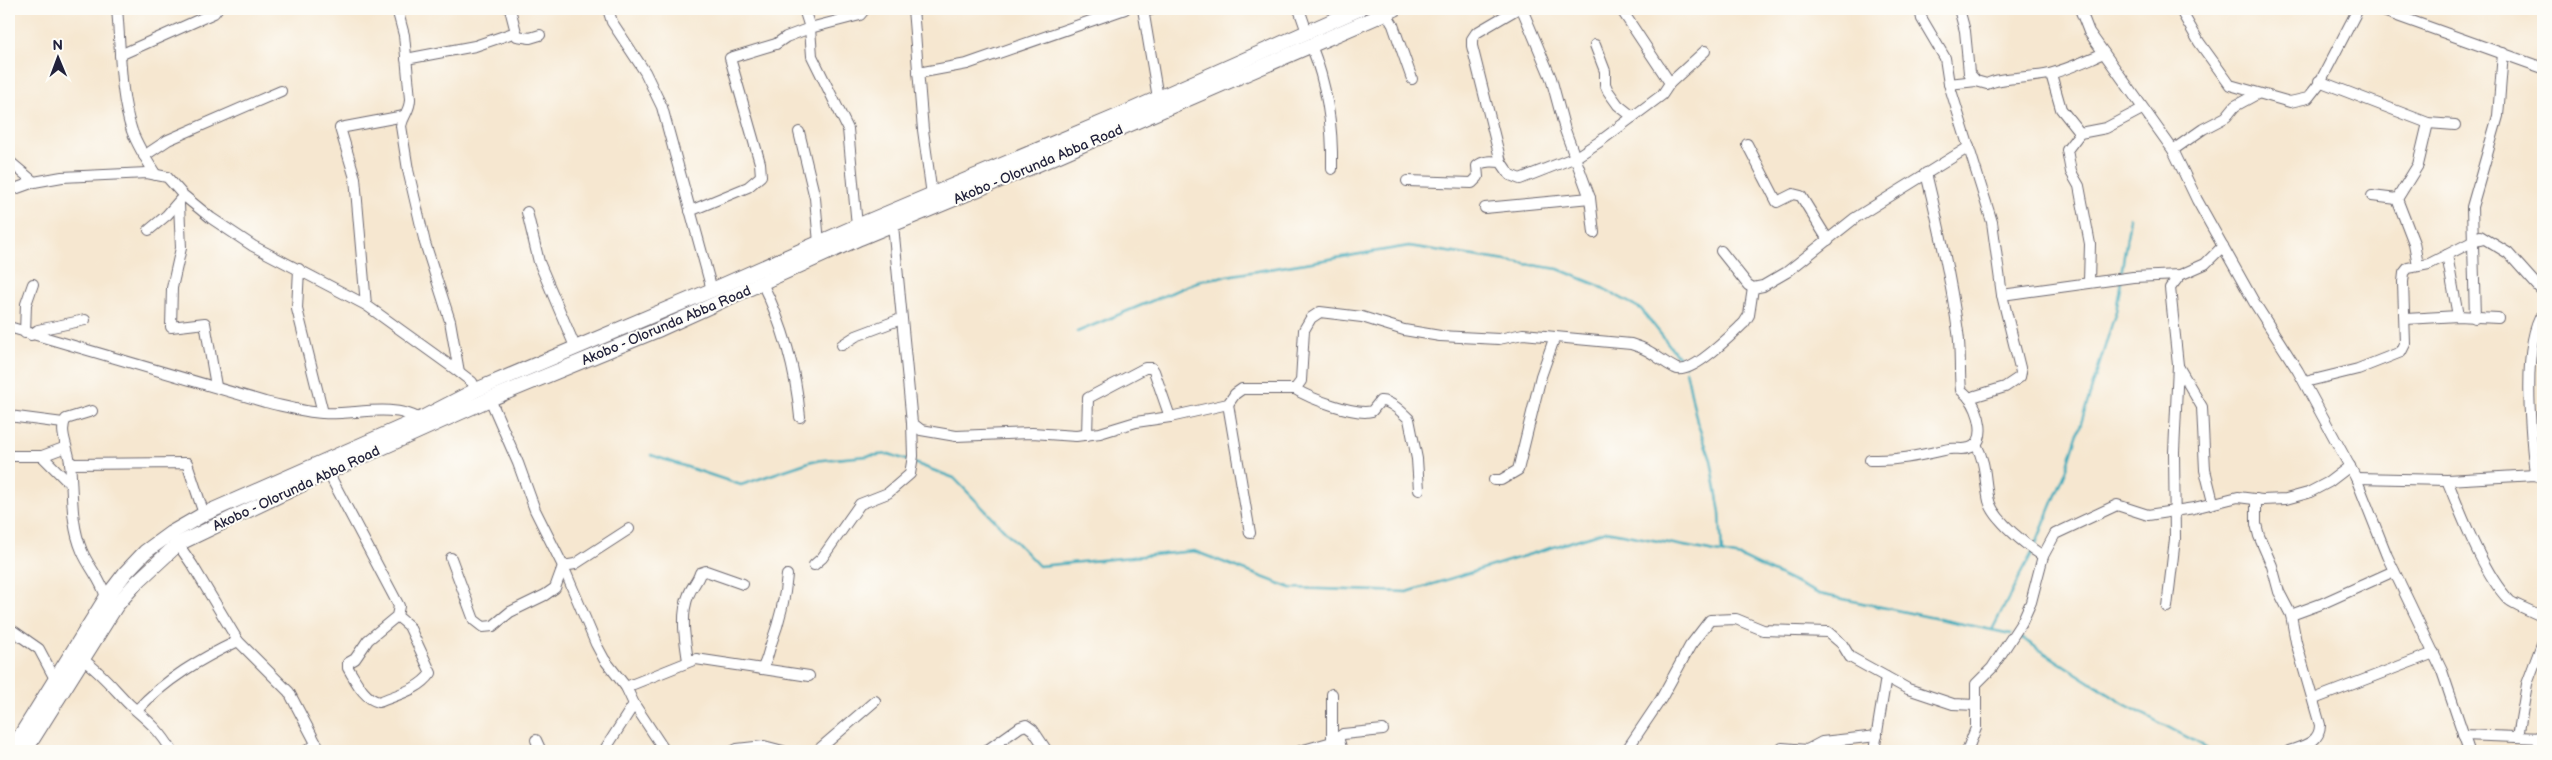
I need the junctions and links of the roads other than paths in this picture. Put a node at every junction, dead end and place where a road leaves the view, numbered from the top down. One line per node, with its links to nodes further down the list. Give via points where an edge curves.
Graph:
1 (117, 9): 31 (street)
2 (217, 9): 31 (street)
3 (397, 9): 32 (street)
4 (510, 9): 24 (street)
5 (608, 9): 70 (street, via 612,22 645,72 662,107)
6 (804, 9): 23 (street)
7 (865, 9): 23 (street, via 860,14)
8 (913, 9): 34 (street)
9 (1126, 9): 34 (street, via 967,64)
10 (1299, 9): 26 (street)
11 (1358, 9): 26 (main road, Akobo - Olorunda Abba Road)
12 (1517, 9): 57 (street, via 1476,33 1472,39)
13 (1522, 9): 54 (street, via 1551,78)
14 (1621, 9): 39 (street)
15 (1920, 9): 40 (street, via 1922,20 1945,58)
16 (1959, 9): 38 (street, via 1965,31 1969,73)
17 (2080, 9): 29 (street, via 2089,32)
18 (2180, 9): 42 (street, via 2230,85)
19 (2358, 9): 37 (street)
20 (2378, 9): 30 (street)
21 (1146, 10): 43 (street)
22 (1390, 11): 26 (main road, Akobo - Olorunda Abba Road); 36 (street)
23 (810, 28): 70 (street, via 776,44 730,58 761,176 748,187); 73 (street, via 812,56 848,129)
24 (516, 32): 25 (street, via 521,38); 32 (street, via 475,46)
25 (540, 35)
26 (1309, 39): 43 (main road, Akobo - Olorunda Abba Road); 58 (street, via 1326,92 1332,126); 72 (main road, Akobo - Olorunda Abba Road)
27 (1595, 45): 46 (street, via 1608,91)
28 (1705, 51): 39 (street)
29 (2104, 53): 35 (street); 44 (street)
30 (2503, 53): 33 (street); 76 (street, via 2498,116 2474,195)
31 (120, 55): 55 (street, via 132,128)
32 (406, 59): 45 (street, via 410,108)
33 (2543, 68)
34 (918, 73): 64 (street)
35 (2051, 74): 38 (street, via 1994,80 1987,84); 50 (street, via 2061,109)
36 (1412, 79)
37 (2319, 80): 42 (street, via 2308,98 2300,102); 47 (street)
38 (1976, 81): 40 (street)
39 (1670, 84): 46 (street, via 1662,95)
40 (1949, 84): 52 (street)
41 (281, 91): 55 (street, via 168,140)
42 (2257, 94): 53 (street)
43 (1158, 98): 64 (main road, Akobo - Olorunda Abba Road)
44 (2142, 109): 50 (street, via 2106,128); 53 (street)
45 (404, 116): 92 (street, via 340,128 355,178); 108 (street, via 400,126 408,170 425,242 450,321)
46 (1633, 117): 54 (street)
47 (2428, 124): 48 (street); 68 (street, via 2418,166)
48 (2455, 125)
49 (799, 132): 78 (street, via 815,198)
50 (2080, 133): 85 (street, via 2066,150 2070,172 2079,186 2090,244)
51 (1747, 144): 77 (street, via 1777,202 1793,194 1801,196)
52 (1970, 147): 60 (street); 91 (street, via 1992,222)
53 (2173, 150): 79 (street)
54 (1576, 157): 57 (street, via 1520,180 1510,175); 66 (street)
55 (145, 158): 59 (street)
56 (9, 161): 61 (street)
57 (1501, 162): 62 (street, via 1480,163 1476,169 1478,177 1472,183)
58 (1332, 169)
59 (152, 174): 61 (street, via 62,177); 67 (street, via 166,177)
60 (1926, 174): 77 (street, via 1855,218); 113 (street, via 1940,228 1959,335 1961,390)
61 (34, 182): 63 (street)
62 (1407, 182)
63 (9, 191)
64 (932, 195): 73 (main road, Akobo - Olorunda Abba Road)
65 (2372, 196): 68 (street)
66 (1590, 198): 69 (street); 75 (street)
67 (181, 199): 74 (street); 83 (street, via 246,241); 110 (street, via 181,248 172,288 171,327 205,322)
68 (2397, 199): 82 (street, via 2414,243)
69 (1485, 208)
70 (690, 211): 89 (street)
71 (526, 212): 106 (street, via 539,262)
72 (893, 225): 86 (main road, Akobo - Olorunda Abba Road); 98 (street)
73 (857, 226): 78 (main road, Akobo - Olorunda Abba Road)
74 (149, 230)
75 (1594, 233)
76 (2472, 237): 81 (street); 90 (street, via 2484,239 2508,253); 96 (street)
77 (1828, 240): 88 (street, via 1787,272)
78 (819, 244): 89 (main road, Akobo - Olorunda Abba Road)
79 (2223, 246): 84 (street, via 2205,264); 109 (street)
80 (1721, 251): 88 (street)
81 (2447, 255): 82 (street, via 2429,264); 95 (street)
82 (2418, 265): 99 (street, via 2404,273)
83 (299, 269): 92 (street); 117 (street, via 297,309)
84 (2180, 274): 85 (street); 107 (street, via 2170,288)
85 (2088, 282): 91 (street)
86 (762, 283): 102 (main road, Akobo - Olorunda Abba Road); 119 (street, via 775,309 797,384)
87 (33, 284): 103 (street, via 26,304)
88 (1753, 288): 104 (street, via 1749,315 1744,324 1686,369 1675,369 1647,349 1631,344)
89 (712, 290): 94 (main road, Akobo - Olorunda Abba Road)
90 (2543, 292)
91 (2002, 295): 113 (street, via 2020,377)
92 (366, 305): 108 (street)
93 (2543, 313): 133 (street, via 2536,323 2532,347 2530,425)
94 (654, 315): 102 (main road); 106 (main road, Akobo - Olorunda Abba Road)
95 (2458, 316): 96 (street); 99 (street)
96 (2475, 318): 97 (street)
97 (2498, 318)
98 (901, 319): 105 (street); 123 (street)
99 (2406, 319): 109 (street, via 2405,344 2401,352 2358,369)
100 (85, 320): 103 (street)
101 (9, 327): 103 (street)
102 (660, 329): 114 (main road, Akobo - Olorunda Abba Road)
103 (28, 334): 110 (street)
104 (1554, 339): 111 (street, via 1523,334 1499,339 1440,336 1404,330 1362,317 1320,312 1311,318 1304,330 1301,381); 135 (street, via 1541,376 1518,470 1501,480)
105 (842, 344)
106 (576, 349): 112 (main road, Akobo - Olorunda Abba Road)
107 (2178, 365): 140 (street, via 2202,407 2206,470); 141 (street)
108 (459, 372): 112 (street, via 472,382)
109 (2305, 382): 131 (street)
110 (216, 386): 117 (street, via 265,402)
111 (1295, 389): 115 (street, via 1242,389); 138 (street, via 1326,403 1363,412 1372,411 1380,402 1388,402 1406,416 1417,459)
112 (476, 390): 121 (main road, Akobo - Olorunda Abba Road)
113 (1970, 398): 125 (street, via 1981,425)
114 (490, 399): 132 (main road, Akobo - Olorunda Abba Road); 149 (street, via 535,510)
115 (1228, 404): 120 (street); 144 (street)
116 (92, 412): 122 (street, via 66,418)
117 (323, 413): 121 (street, via 394,411 410,413)
118 (9, 416): 122 (street)
119 (800, 417)
120 (1170, 417): 124 (street); 124 (street, via 1154,371 1145,368 1088,398)
121 (420, 419): 142 (main road, Akobo - Olorunda Abba Road)
122 (63, 423): 126 (street)
123 (912, 423): 124 (street, via 921,430 956,436); 148 (street, via 910,474 888,492 860,504)
124 (1087, 435)
125 (1976, 444): 129 (street, via 1969,448 1890,461); 146 (street, via 1987,471 1990,501 1995,513)
126 (66, 447): 128 (street); 130 (street)
127 (9, 456): 128 (street)
128 (42, 456): 137 (street)
129 (1870, 460)
130 (70, 464): 137 (street); 142 (street, via 187,463)
131 (2350, 466): 134 (street); 139 (street, via 2308,493 2286,499)
132 (328, 472): 145 (main road, Akobo - Olorunda Abba Road); 156 (street, via 390,586 399,606)
133 (2539, 476): 136 (street)
134 (2356, 478): 136 (street); 150 (street)
135 (1494, 480)
136 (2447, 480): 157 (street, via 2466,526 2496,582 2510,601)
137 (70, 484): 153 (street, via 81,549 103,586)
138 (1419, 490)
139 (2256, 500): 140 (street, via 2238,497); 155 (street, via 2259,536)
140 (2213, 502): 141 (street)
141 (2174, 510): 146 (street, via 2142,515 2117,505 2055,534); 154 (street, via 2176,539)
142 (204, 514): 153 (main road, Akobo - Olorunda Abba Road, via 144,552)
143 (629, 529): 149 (street, via 575,564)
144 (1250, 533)
145 (178, 544): 159 (street); 162 (main road, Akobo - Olorunda Abba Road, via 116,606)
146 (2043, 556): 173 (street, via 2031,602 2022,622 1992,668 1976,684)
147 (451, 558): 149 (street, via 474,620 483,627 493,626 510,612 555,588)
148 (814, 565)
149 (564, 566): 168 (street, via 596,644)
150 (2394, 571): 155 (street); 161 (street)
151 (787, 575): 164 (street, via 781,619)
152 (743, 584): 163 (street, via 706,571 700,572 688,594 685,613)
153 (106, 598): 167 (main road, Akobo - Olorunda Abba Road)
154 (2167, 607)
155 (2291, 615): 170 (street)
156 (397, 616): 156 (street, via 368,640 355,659 348,663 368,698 374,701 416,688 431,673 409,626)
157 (2543, 618)
158 (9, 628): 167 (street, via 39,649)
159 (238, 641): 174 (street, via 199,660 156,690); 182 (street, via 289,692)
160 (2543, 641): 178 (street, via 2527,684)
161 (2434, 653): 170 (street); 176 (street)
162 (82, 659): 174 (street); 184 (main road, Akobo - Olorunda Abba Road)
163 (688, 661): 164 (street, via 706,660); 168 (street)
164 (762, 669): 165 (street)
165 (809, 676)
166 (1886, 677): 173 (street, via 1953,704); 177 (street); 197 (street, via 1850,657 1842,644 1828,632 1762,630 1736,620 1710,620 1690,646 1661,699)
167 (55, 680): 183 (main road, Akobo - Olorunda Abba Road)
168 (626, 686): 172 (street)
169 (1332, 694): 180 (street)
170 (2314, 699): 201 (street, via 2320,725 2318,737)
171 (875, 702): 192 (street)
172 (634, 704): 188 (street); 189 (street)
173 (1976, 705): 200 (street, via 1976,728)
174 (137, 710): 185 (street, via 151,722)
175 (1383, 730): 180 (street, via 1343,734)
176 (2463, 735): 178 (street); 202 (street)
177 (1877, 736): 198 (street, via 1822,742 1807,750 1782,748); 199 (street)
178 (2518, 737): 179 (street)
179 (2540, 737): 203 (street)
180 (1335, 739): 195 (street); 196 (street)
181 (536, 740): 187 (street)
182 (319, 748): 186 (street)
183 (11, 751)
184 (25, 751)
185 (172, 751)
186 (306, 751)
187 (540, 751)
188 (604, 751)
189 (665, 751)
190 (733, 751): 191 (street, via 764,746)
191 (783, 751)
192 (817, 751)
193 (986, 751): 194 (street, via 1026,725)
194 (1047, 751)
195 (1300, 751)
196 (1342, 751)
197 (1626, 751)
198 (1779, 751)
199 (1874, 751)
200 (1967, 751)
201 (2289, 751)
202 (2469, 751)
203 (2540, 751)

